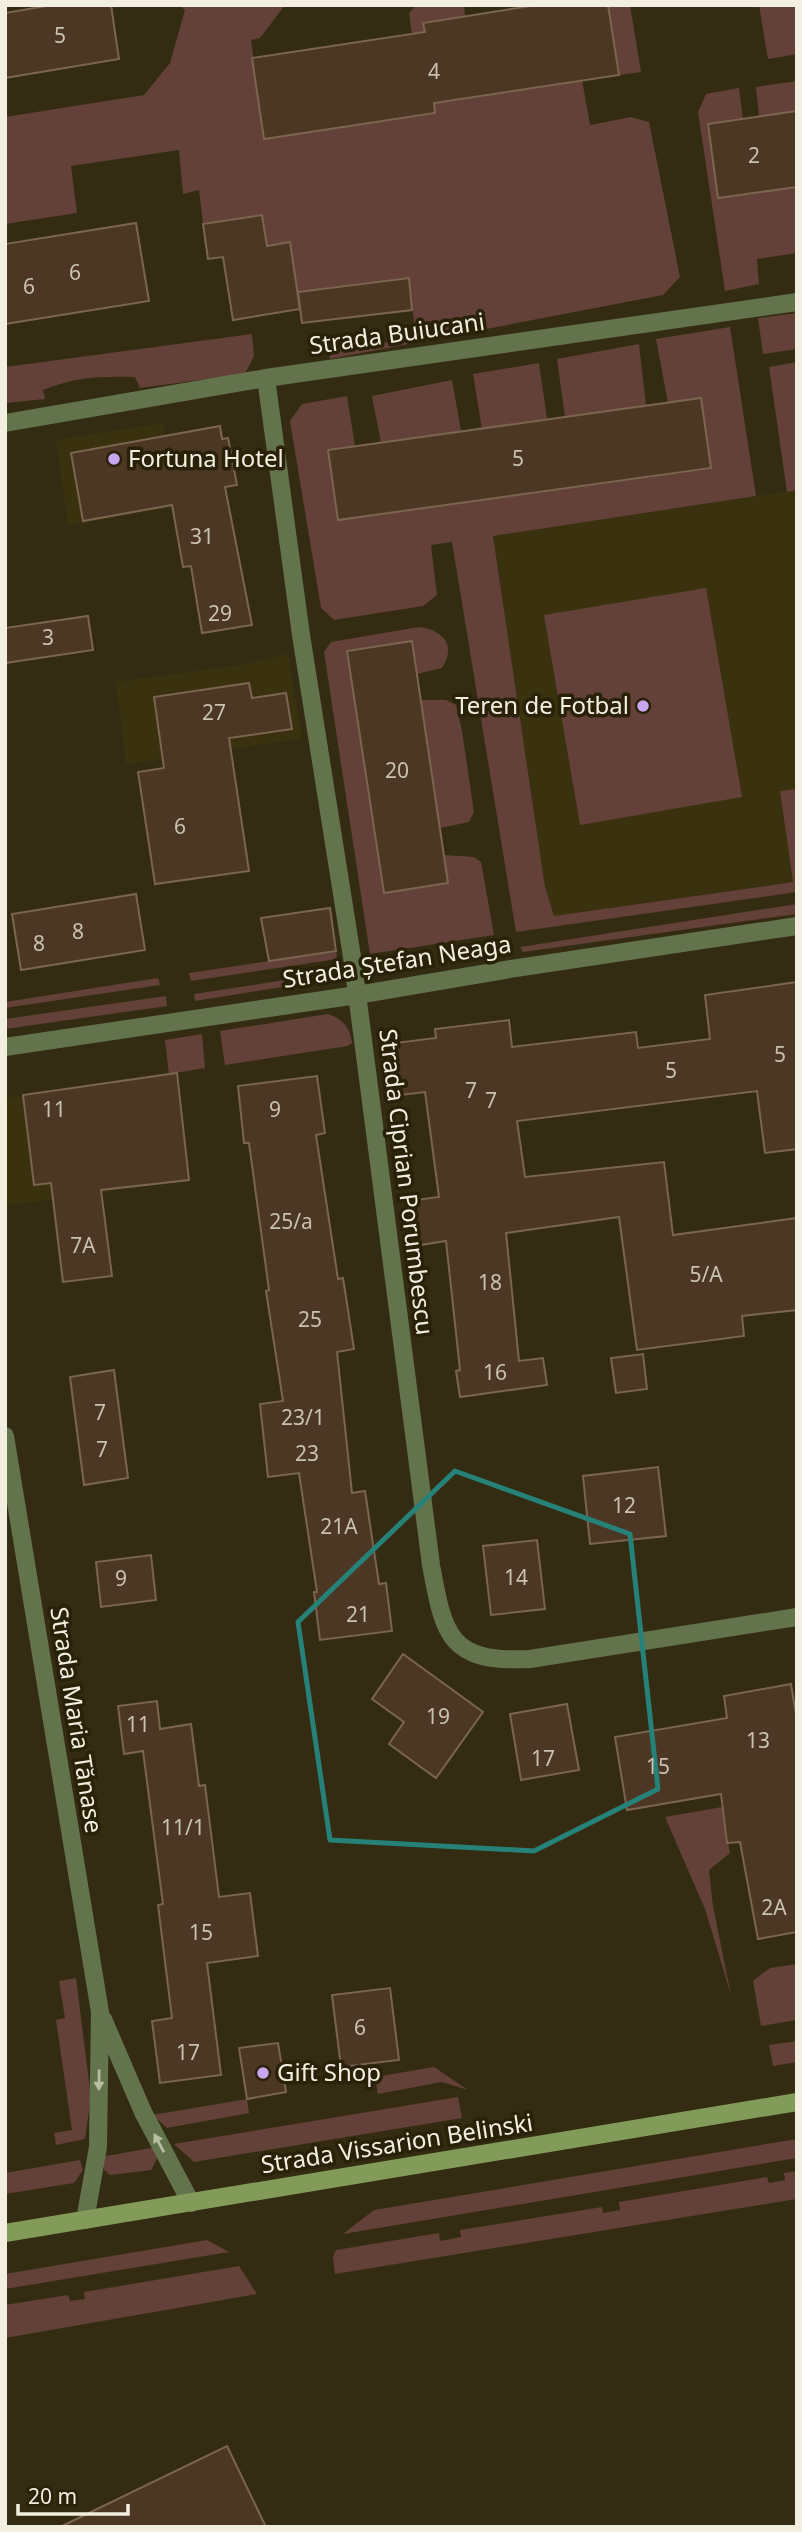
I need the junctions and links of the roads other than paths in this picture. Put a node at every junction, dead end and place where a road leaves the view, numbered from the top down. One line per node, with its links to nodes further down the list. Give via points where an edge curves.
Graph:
1 (797, 302): 2 (street, Strada Buiucani)
2 (266, 378): 3 (street, Strada Buiucani); 5 (street, Strada Ciprian Porumbescu)
3 (5, 423)
4 (797, 926): 5 (street, Strada Ștefan Neaga)
5 (357, 995): 6 (street, Strada Ștefan Neaga); 8 (street, Strada Ciprian Porumbescu, via 431,1565 444,1625 457,1646 502,1661 530,1659)
6 (5, 1046)
7 (5, 1436): 9 (street, Strada Maria Tănase)
8 (797, 1617)
9 (100, 2012): 11 (street, Strada Maria Tănase, one-way to 9, via 143,2112); 12 (street, Strada Maria Tănase, one-way to 12, via 98,2147)
10 (797, 2102): 11 (main road, Strada Vissarion Belinski)
11 (191, 2203): 12 (main road, Strada Vissarion Belinski)
12 (85, 2220): 13 (main road, Strada Vissarion Belinski)
13 (5, 2233)

